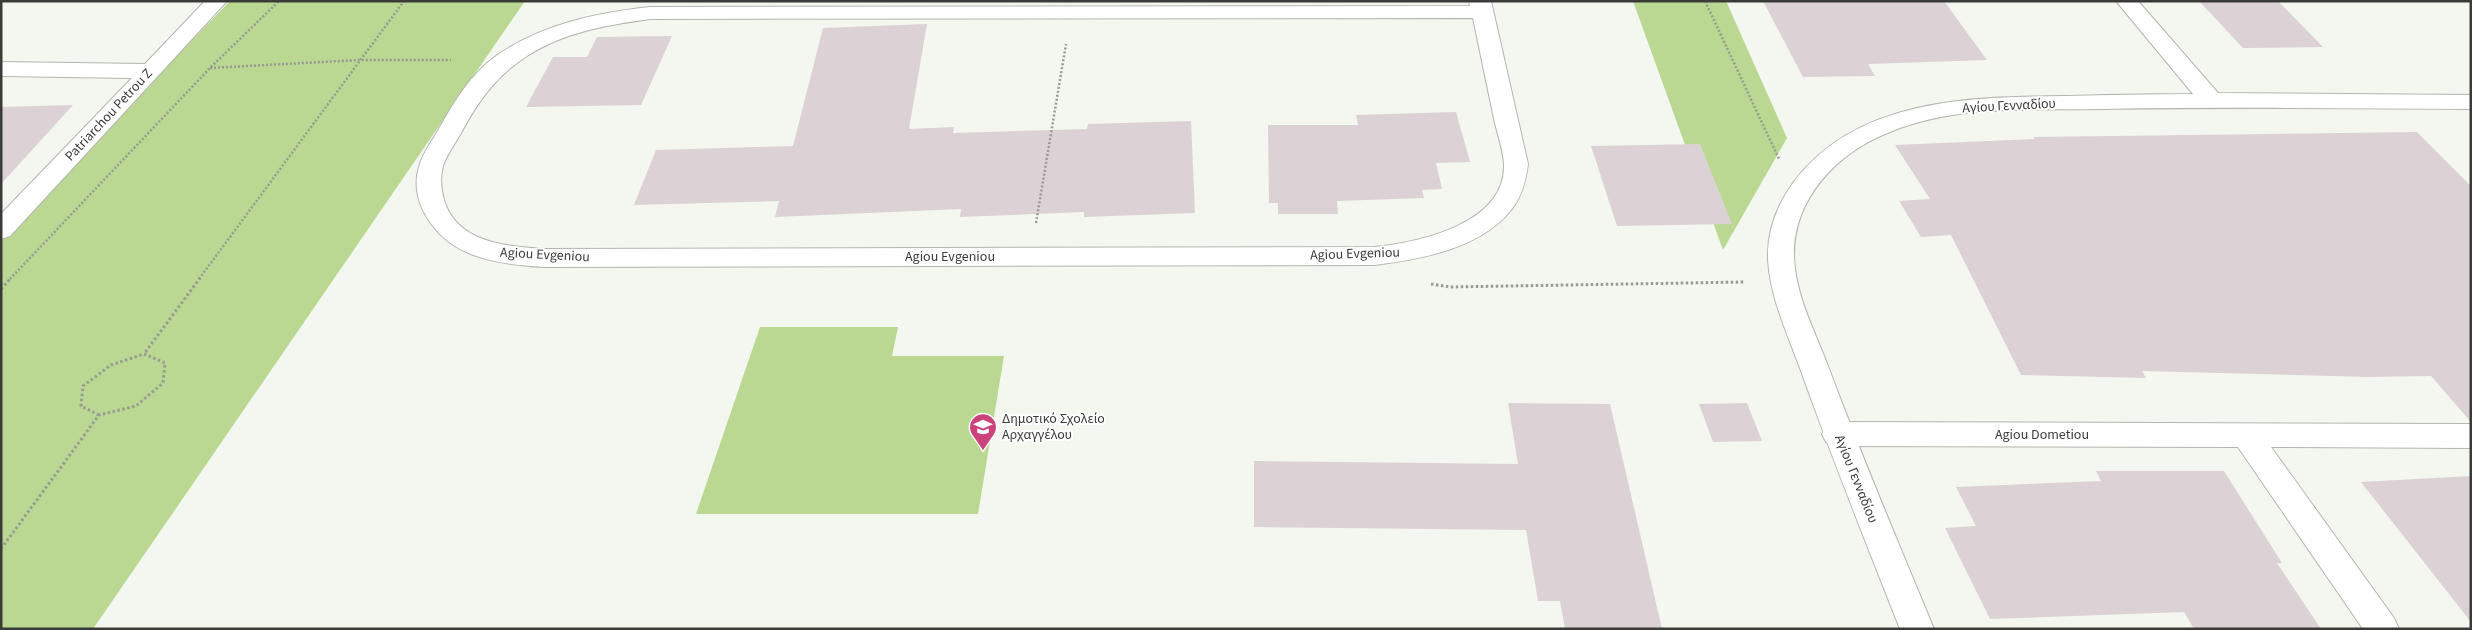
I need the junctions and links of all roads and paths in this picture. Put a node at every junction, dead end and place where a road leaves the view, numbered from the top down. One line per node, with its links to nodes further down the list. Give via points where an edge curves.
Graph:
1 (217, 1): 12 (street, Patriarchou Petrou Z)
2 (279, 1): 10 (path)
3 (404, 1): 8 (path)
4 (1706, 1): 15 (path)
5 (2126, 1): 13 (street)
6 (1481, 6): 7 (street, Agiou Evgeniou); 17 (street, Agiou Evgeniou, via 1516,164 1512,185 1503,204 1482,222 1437,244)
7 (1071, 12): 9 (street, Agiou Evgeniou, via 650,13 606,18 570,28 534,42); 18 (path)
8 (359, 60): 9 (path); 10 (path); 21 (path)
9 (504, 60): 18 (street, Agiou Evgeniou, via 471,93 431,166 428,186 438,219 452,234 475,247 499,254 543,258)
10 (210, 68): 12 (path); 20 (path)
11 (1, 69): 12 (street)
12 (150, 71): 16 (street, Patriarchou Petrou Z)
13 (2210, 99): 14 (street, Αγίου Γενναδίου); 15 (street, Αγίου Γενναδίου, via 1975,105 1918,116 1881,126 1844,144 1820,166)
14 (2471, 102)
15 (1797, 198): 19 (street, Αγίου Γενναδίου, via 1785,223 1780,253)
16 (1, 230)
17 (1384, 255): 18 (street, Agiou Evgeniou); 19 (path, via 1432,284 1450,286)
18 (1030, 256)
19 (1783, 281): 23 (street, Αγίου Γενναδίου)
20 (1, 289)
21 (144, 354): 22 (path, via 111,365 83,386 81,406); 22 (path, via 165,363 163,383 136,406)
22 (99, 415): 26 (path)
23 (1837, 434): 24 (street, Agiou Dometiou); 27 (street, Αγίου Γενναδίου)
24 (2246, 435): 25 (street, Agiou Dometiou); 28 (street)
25 (2471, 436)
26 (1, 549)
27 (1917, 629)
28 (2382, 629)

